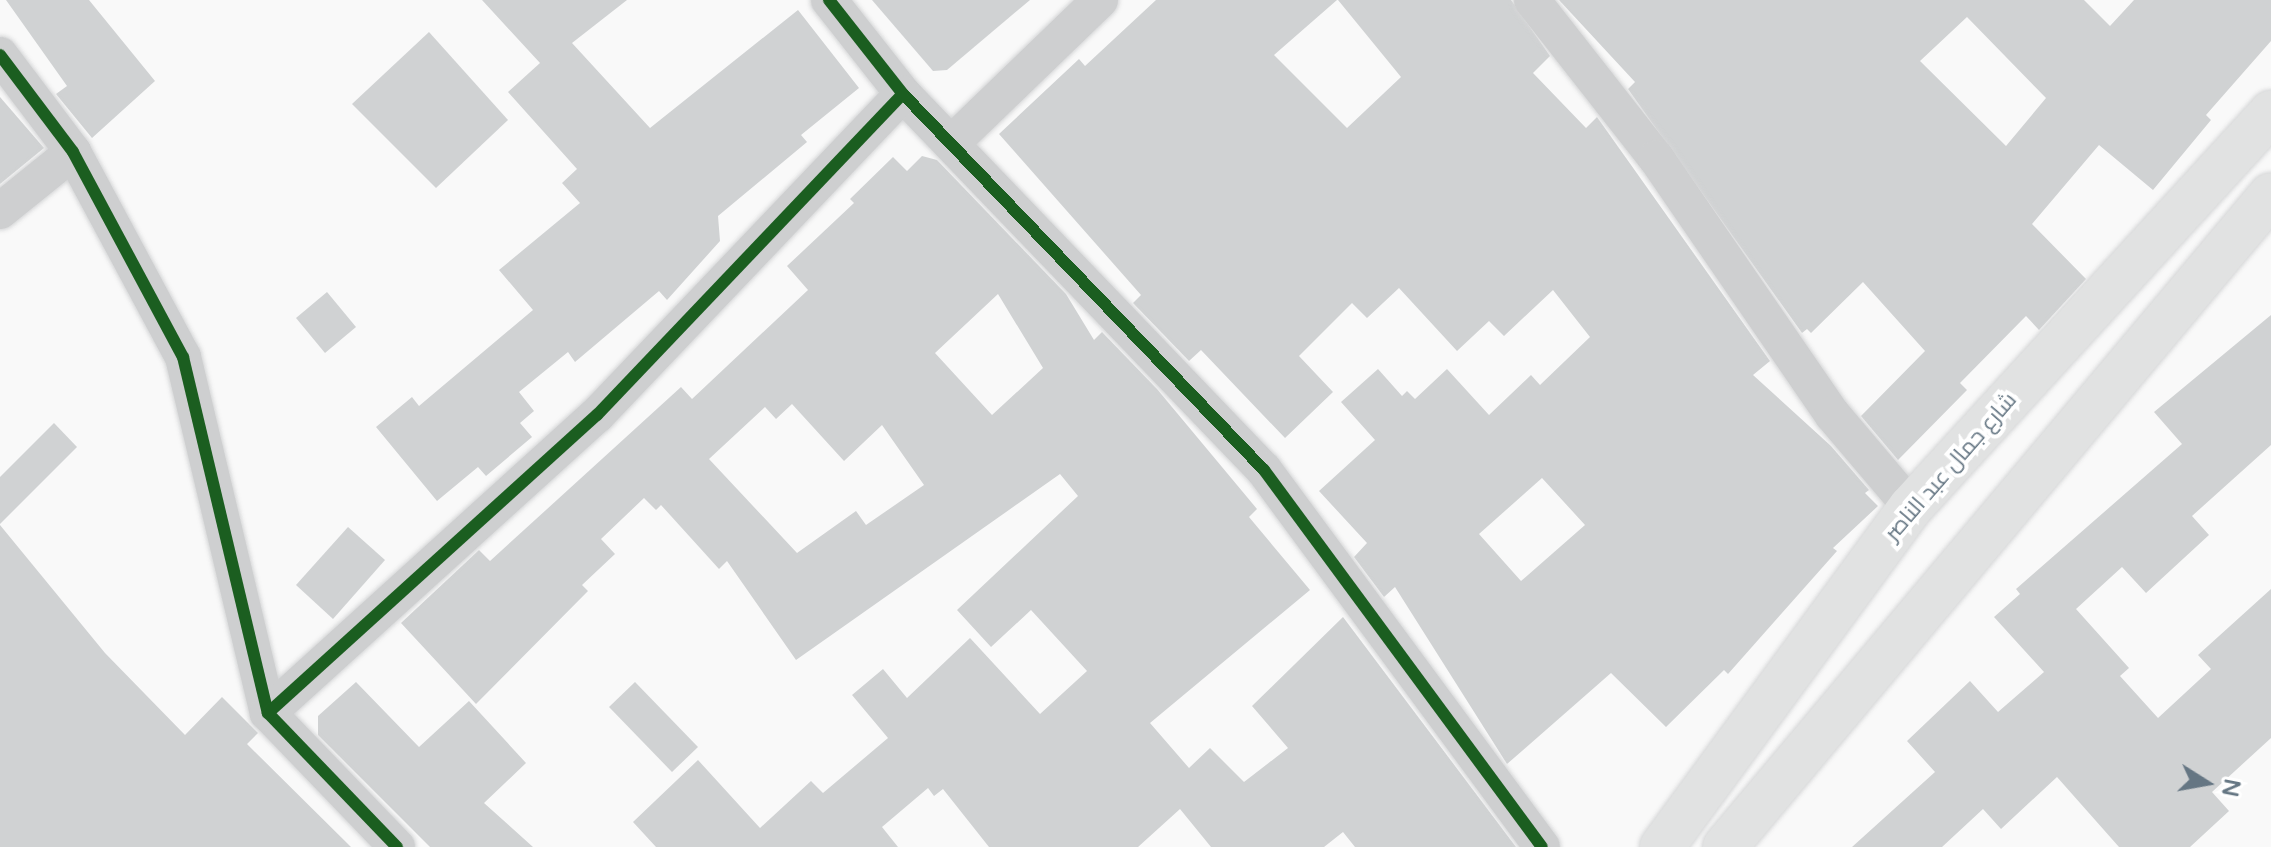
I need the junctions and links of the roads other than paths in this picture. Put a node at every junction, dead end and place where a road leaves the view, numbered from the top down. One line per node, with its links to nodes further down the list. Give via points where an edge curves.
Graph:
1 (829, 0): 5 (street)
2 (1100, 0): 7 (street)
3 (1532, 0): 11 (street, via 1656,158 1832,414)
4 (0, 55): 8 (street)
5 (903, 94): 7 (street); 12 (street, via 597,415)
6 (2271, 113): 11 (main road, شارع جمال عبد الناصر)
7 (954, 141): 15 (street, via 1264,470)
8 (73, 152): 10 (street); 12 (street, via 183,357)
9 (2271, 195): 13 (main road)
10 (0, 211)
11 (1911, 507): 16 (main road, شارع جمال عبد الناصر)
12 (268, 713): 14 (street)
13 (1737, 841)
14 (397, 847)
15 (1542, 847)
16 (1662, 847)

